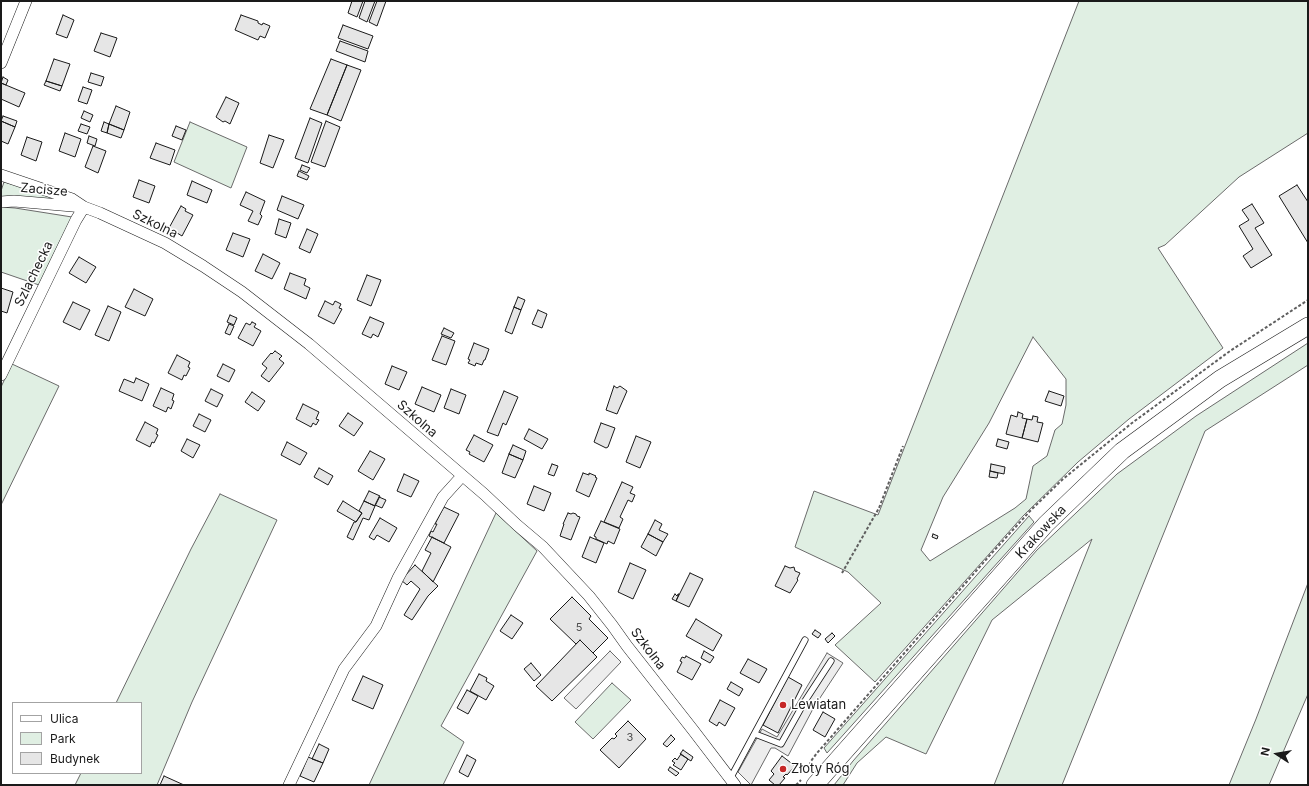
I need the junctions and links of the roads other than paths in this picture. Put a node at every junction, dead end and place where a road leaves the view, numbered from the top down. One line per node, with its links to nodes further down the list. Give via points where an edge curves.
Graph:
1 (26, 1): 2 (street)
2 (1, 63)
3 (1, 175): 5 (street, Szkolna, via 72,199)
4 (1, 202): 5 (street, Zacisze)
5 (84, 207): 7 (street, Szlachecka); 8 (street, Szkolna, via 165,243 242,292 309,344)
6 (1308, 326): 14 (main road, Krakowska, via 1220,379 1122,451 1046,524)
7 (1, 375)
8 (462, 476): 12 (street, Szkolna, via 543,547 588,596); 13 (street, via 443,497 398,578 376,626 344,669)
9 (805, 640): 11 (lane)
10 (831, 661): 11 (lane, via 805,701 782,744)
11 (755, 734): 12 (lane)
12 (733, 782)
13 (289, 785)
14 (815, 785)

